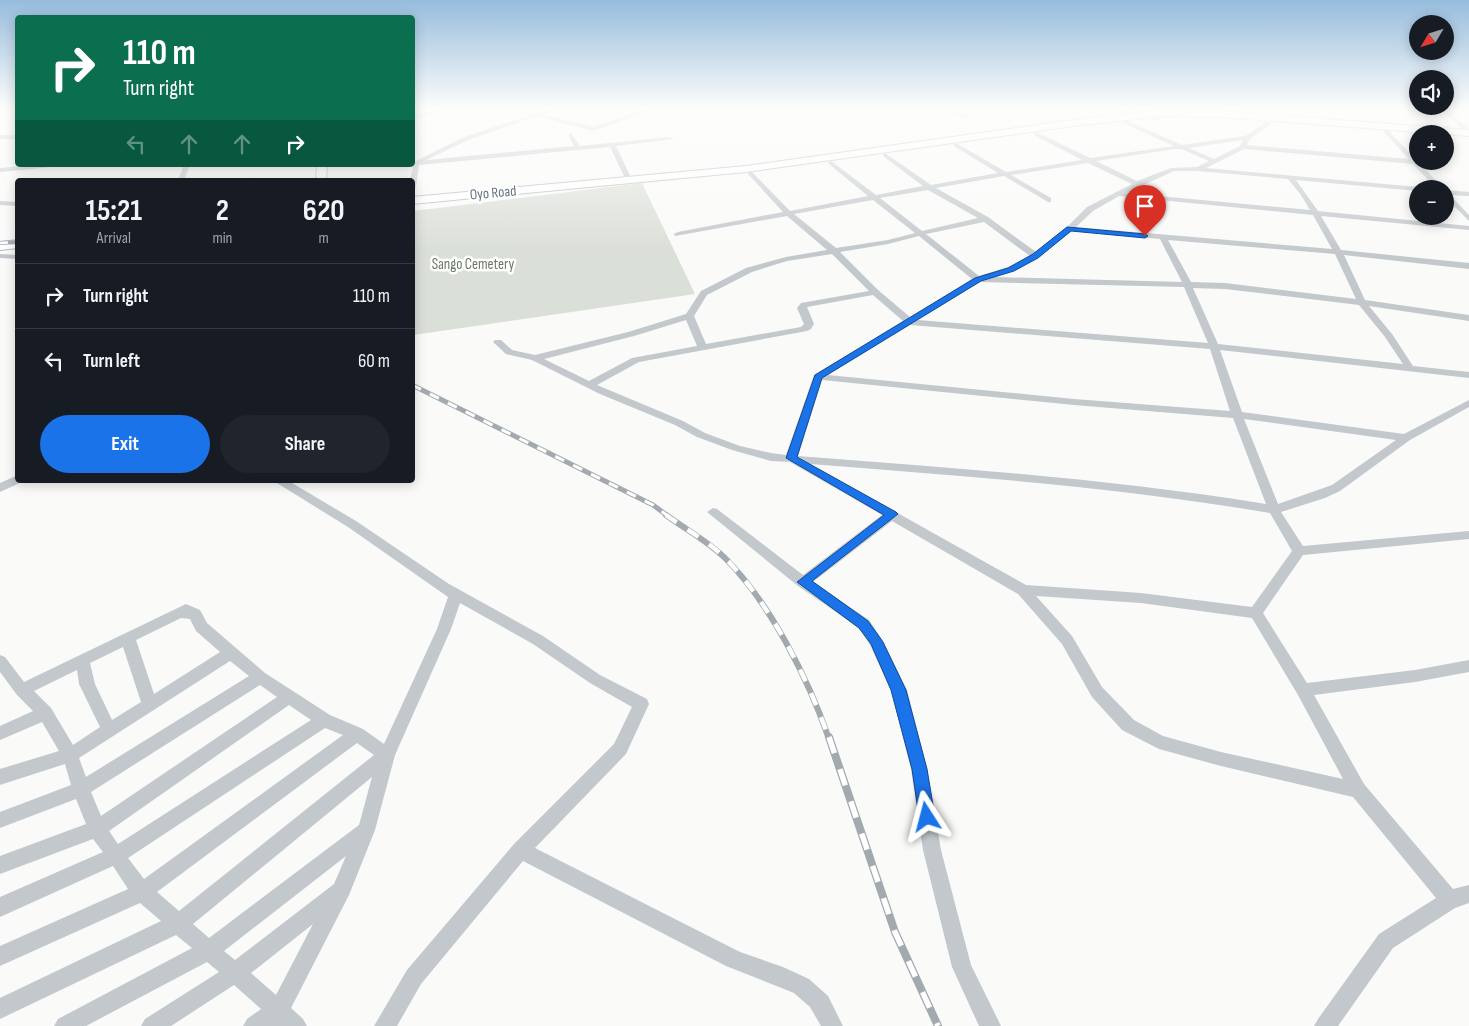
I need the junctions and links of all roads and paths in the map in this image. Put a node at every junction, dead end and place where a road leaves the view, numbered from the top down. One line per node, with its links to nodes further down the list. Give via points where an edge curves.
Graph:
1 (427, 157): 16 (street)
2 (482, 157): 16 (street)
3 (618, 157): 26 (street)
4 (843, 157): 26 (main road, Oyo Road)
5 (872, 157): 17 (main road, Oyo Road)
6 (888, 157): 29 (street)
7 (976, 157): 23 (street)
8 (1082, 157): 13 (street)
9 (1109, 157): 13 (street)
10 (1205, 157): 14 (street)
11 (1226, 157): 14 (street)
12 (1357, 157): 15 (street)
13 (1088, 160): 23 (street); 28 (street)
14 (1214, 161): 19 (street)
15 (1409, 161)
16 (416, 163): 25 (street)
17 (831, 163): 22 (main road, Oyo Road); 34 (street)
18 (31, 167): 20 (street)
19 (1198, 169): 24 (street); 28 (street, via 1176,168)
20 (0, 170)
21 (1423, 170): 27 (street)
22 (750, 174): 40 (main road, Oyo Road); 42 (street)
23 (1005, 174): 29 (street); 35 (street)
24 (1290, 177): 30 (street); 41 (street)
25 (414, 178)
26 (629, 180): 36 (main road, Oyo Road)
27 (1433, 180)
28 (1137, 184): 32 (street)
29 (929, 187): 34 (street); 43 (street)
30 (1409, 188)
31 (1454, 193): 33 (street)
32 (1119, 194): 41 (street); 46 (street, via 1090,209)
33 (1469, 194)
34 (877, 197): 42 (street); 47 (street)
35 (1048, 200)
36 (415, 201)
37 (1454, 202): 44 (street)
38 (0, 203): 39 (street)
39 (15, 204)
40 (415, 206)
41 (1314, 212): 45 (street); 53 (street)
42 (788, 213): 48 (street); 52 (street)
43 (985, 219): 47 (street); 55 (street)
44 (1469, 220)
45 (1469, 228)
46 (1070, 229): 49 (street); 55 (street)
47 (921, 233): 52 (street); 58 (street)
48 (678, 234)
49 (1163, 238): 53 (street); 59 (street)
50 (15, 242): 51 (main road)
51 (0, 244)
52 (834, 251): 60 (street); 62 (street, via 786,259 749,270 704,293)
53 (1338, 252): 57 (street); 61 (street)
54 (0, 256): 56 (street)
55 (1036, 256): 58 (street, via 1011,269)
56 (15, 257)
57 (1469, 266)
58 (978, 279): 59 (street); 64 (street)
59 (1187, 284): 61 (street, via 1274,290); 66 (street)
60 (875, 292): 64 (street); 67 (street, via 804,306 809,324 804,329)
61 (1362, 303): 63 (street); 69 (street)
62 (689, 316): 67 (street); 68 (street)
63 (1469, 318)
64 (910, 322): 66 (street); 71 (street)
65 (498, 342): 68 (street, via 509,352)
66 (1214, 346): 69 (street); 74 (street)
67 (703, 348): 72 (street, via 636,360)
68 (535, 358): 72 (street)
69 (1410, 368): 70 (street)
70 (1469, 375)
71 (818, 377): 74 (street); 76 (street)
72 (590, 385): 76 (street, via 736,448)
73 (1469, 403): 75 (street)
74 (1237, 415): 75 (street); 80 (street)
75 (1406, 438): 80 (street, via 1336,488)
76 (791, 458): 80 (street, via 1104,487 1204,498); 82 (street)
77 (15, 481): 79 (street)
78 (283, 483): 87 (street, via 352,524)
79 (0, 488)
80 (1274, 510): 84 (street)
81 (713, 512): 85 (street)
82 (892, 514): 85 (street); 86 (street)
83 (1469, 535): 84 (street)
84 (1299, 552): 90 (street)
85 (803, 582): 134 (street, via 864,624 898,690 920,769 932,850 962,967)
86 (1023, 590): 90 (street, via 1142,598); 110 (street, via 1067,640 1097,692 1128,725 1168,745)
87 (456, 594): 107 (street, via 444,629); 114 (street, via 641,704 620,749)
88 (195, 605): 89 (street)
89 (180, 612): 91 (street); 92 (street, via 195,614 201,627)
90 (1256, 614): 98 (street)
91 (128, 638): 93 (street); 100 (street)
92 (232, 652): 96 (street); 100 (street)
93 (82, 660): 97 (street); 103 (street, via 87,684)
94 (0, 661): 97 (street)
95 (1469, 666): 98 (street)
96 (260, 677): 99 (street); 109 (street)
97 (22, 690): 101 (street)
98 (1303, 690): 110 (street)
99 (290, 696): 102 (street); 112 (street)
100 (150, 703): 103 (street)
101 (45, 713): 104 (street); 106 (street)
102 (324, 720): 105 (street); 115 (street)
103 (109, 730): 106 (street)
104 (0, 733)
105 (356, 734): 107 (street); 118 (street)
106 (70, 755): 108 (street); 109 (street)
107 (387, 755): 113 (street); 122 (street)
108 (0, 777)
109 (81, 789): 111 (street); 112 (street)
110 (1358, 790): 120 (street)
111 (0, 820)
112 (97, 828): 115 (street); 116 (street)
113 (366, 830): 117 (street); 123 (street)
114 (520, 850): 132 (street, via 414,977); 133 (street, via 733,959 796,982 811,992)
115 (115, 856): 118 (street); 121 (street)
116 (0, 865)
117 (342, 888): 125 (street); 127 (street)
118 (142, 892): 122 (street); 124 (street)
119 (1469, 894): 120 (street)
120 (1450, 900): 135 (street, via 1386,940)
121 (0, 907)
122 (178, 923): 123 (street); 126 (street)
123 (209, 950): 125 (street); 128 (street)
124 (0, 956)
125 (235, 973): 127 (street); 129 (street)
126 (0, 1009)
127 (277, 1018): 130 (street); 131 (street)
128 (64, 1026)
129 (152, 1026)
130 (254, 1026)
131 (296, 1026)
132 (385, 1026)
133 (832, 1026)
134 (990, 1026)
135 (1325, 1026)

